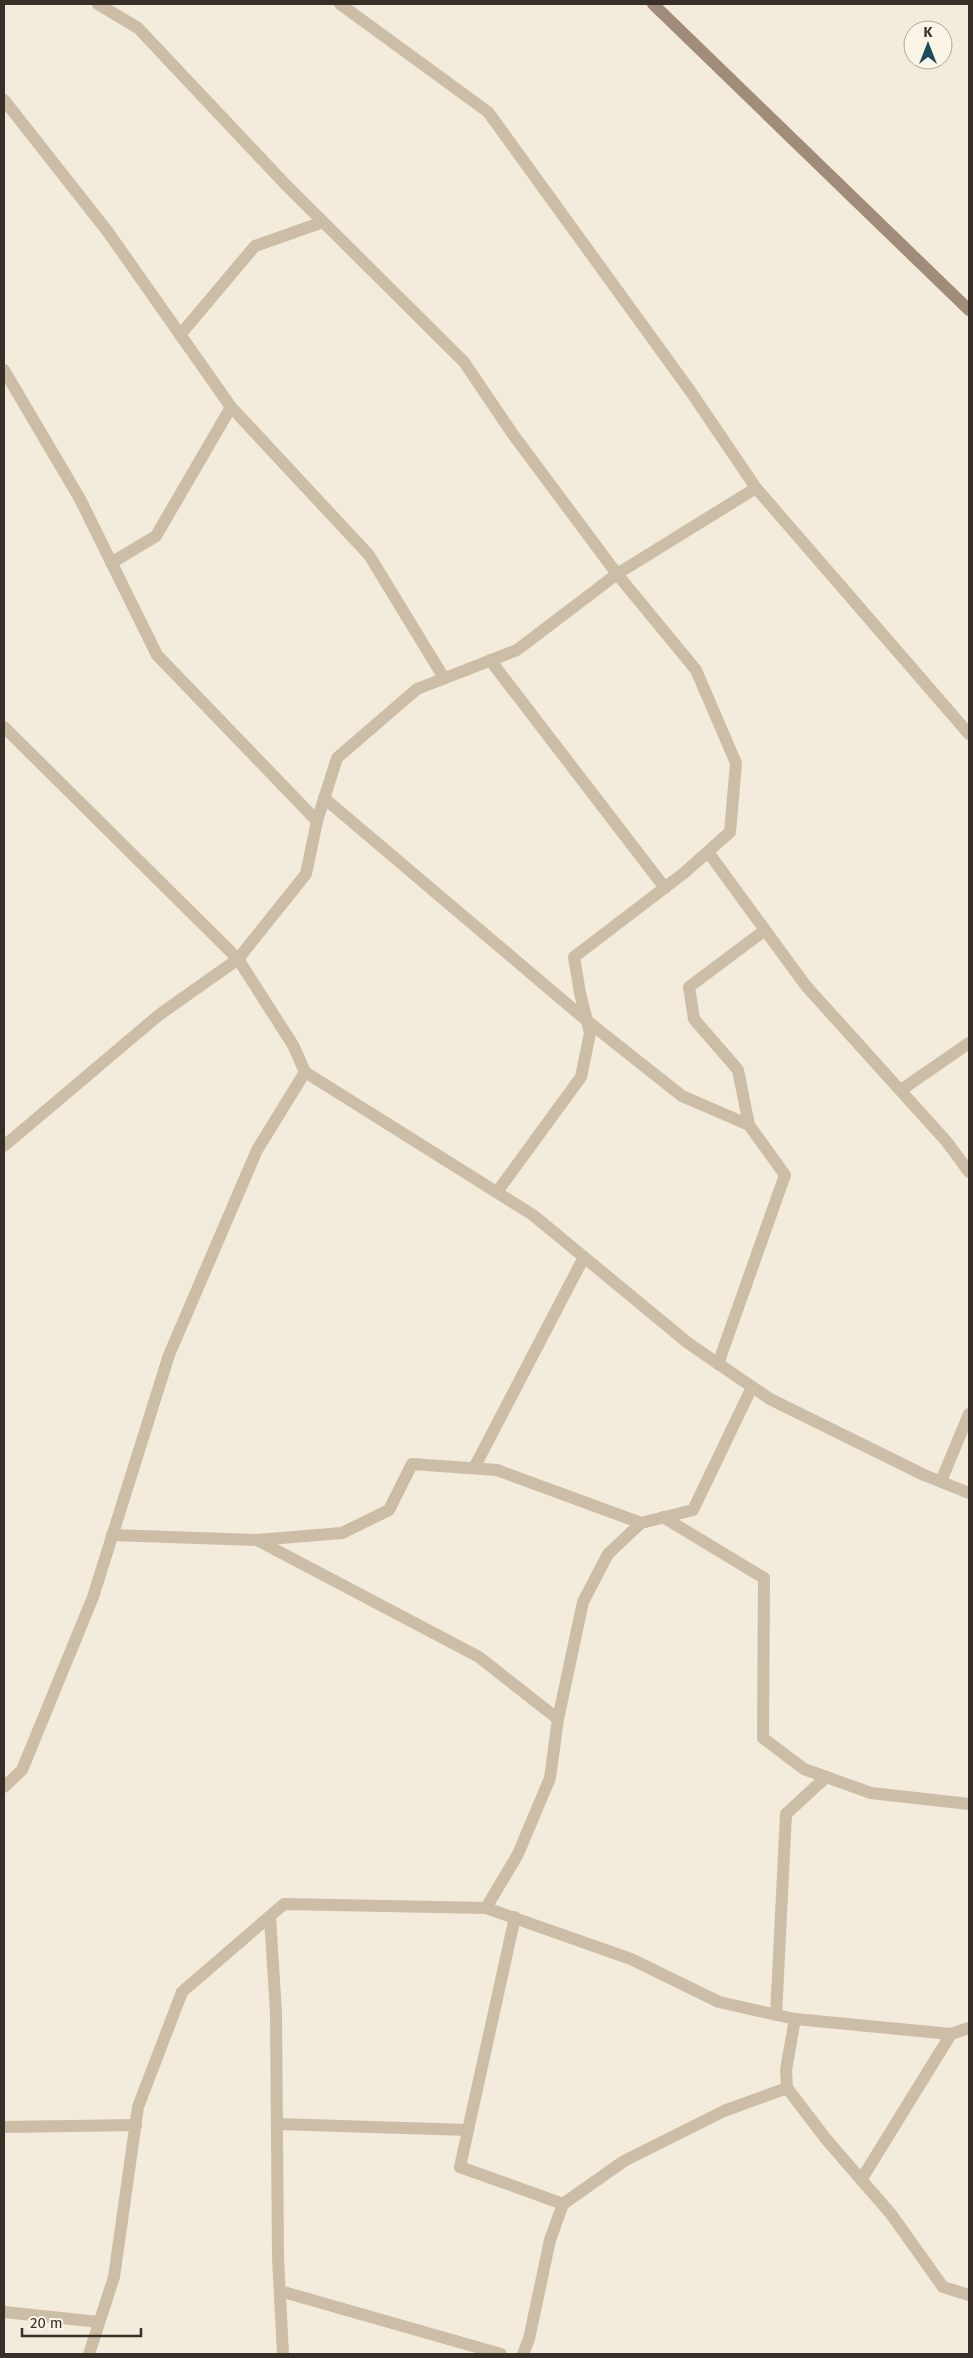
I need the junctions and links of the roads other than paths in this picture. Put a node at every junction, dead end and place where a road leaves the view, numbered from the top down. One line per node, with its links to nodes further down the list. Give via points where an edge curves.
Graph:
1 (98, 4): 5 (street, via 138,28)
2 (340, 4): 10 (street, via 488,112 691,392)
3 (653, 4): 6 (street)
4 (4, 100): 7 (street, via 108,232)
5 (323, 222): 7 (street, via 255,246); 12 (street, via 464,362 512,433)
6 (969, 310)
7 (180, 335): 9 (street)
8 (6, 379): 11 (street, via 80,500)
9 (231, 407): 11 (street, via 156,536); 14 (street, via 369,555)
10 (756, 488): 12 (street); 16 (street)
11 (111, 562): 18 (street, via 156,655)
12 (617, 574): 13 (street, via 517,650); 19 (street, via 696,670 736,763 730,832)
13 (490, 660): 14 (street); 20 (street)
14 (444, 678): 17 (street, via 417,689 337,758)
15 (4, 727): 22 (street)
16 (969, 734)
17 (324, 798): 18 (street); 23 (street)
18 (317, 821): 22 (street, via 306,874)
19 (708, 852): 20 (street); 21 (street)
20 (665, 888): 23 (street, via 574,957)
21 (765, 930): 26 (street, via 806,986); 27 (street, via 689,988 694,1019 738,1070)
22 (238, 958): 25 (street, via 294,1045); 28 (street, via 159,1015)
23 (586, 1020): 27 (street, via 682,1096); 30 (street, via 590,1033 581,1077)
24 (969, 1043): 26 (street)
25 (305, 1072): 30 (street); 40 (street, via 257,1150 169,1355)
26 (901, 1090): 29 (street)
27 (749, 1125): 32 (street, via 785,1175)
28 (4, 1146)
29 (969, 1172)
30 (497, 1192): 31 (street, via 533,1215)
31 (584, 1257): 32 (street, via 688,1344); 35 (street)
32 (718, 1364): 33 (street)
33 (752, 1388): 36 (street); 38 (street, via 693,1510)
34 (969, 1414): 36 (street)
35 (474, 1468): 39 (street, via 497,1470); 41 (street, via 412,1464 389,1510 342,1533)
36 (941, 1481): 37 (street)
37 (969, 1493)
38 (663, 1518): 39 (street); 43 (street, via 764,1578 762,1738 804,1769)
39 (640, 1523): 42 (street, via 608,1554 583,1602)
40 (112, 1535): 41 (street); 44 (street, via 93,1597 22,1770)
41 (257, 1540): 42 (street, via 479,1657)
42 (558, 1719): 46 (street, via 550,1778 518,1854)
43 (826, 1777): 45 (street, via 871,1793); 49 (street, via 786,1814)
44 (4, 1787)
45 (969, 1804)
46 (486, 1908): 47 (street, via 284,1904); 48 (street)
47 (270, 1917): 54 (street, via 276,2013); 55 (street, via 182,1992 138,2107)
48 (515, 1918): 49 (street, via 631,1959 719,2002); 57 (street)
49 (776, 2015): 50 (street)
50 (795, 2019): 52 (street); 53 (street, via 786,2070)
51 (969, 2028): 52 (street)
52 (952, 2034): 58 (street)
53 (787, 2088): 58 (street); 59 (street, via 724,2111 624,2161)
54 (277, 2124): 57 (street); 60 (street)
55 (136, 2125): 56 (street); 63 (street, via 114,2277)
56 (4, 2127)
57 (468, 2130): 59 (street, via 460,2167)
58 (861, 2180): 61 (street, via 891,2214 943,2287)
59 (563, 2204): 67 (street, via 550,2240)
60 (280, 2290): 65 (street); 66 (street)
61 (969, 2295)
62 (4, 2312): 63 (street)
63 (99, 2322): 64 (street)
64 (89, 2354)
65 (283, 2354)
66 (500, 2354)
67 (523, 2354)

